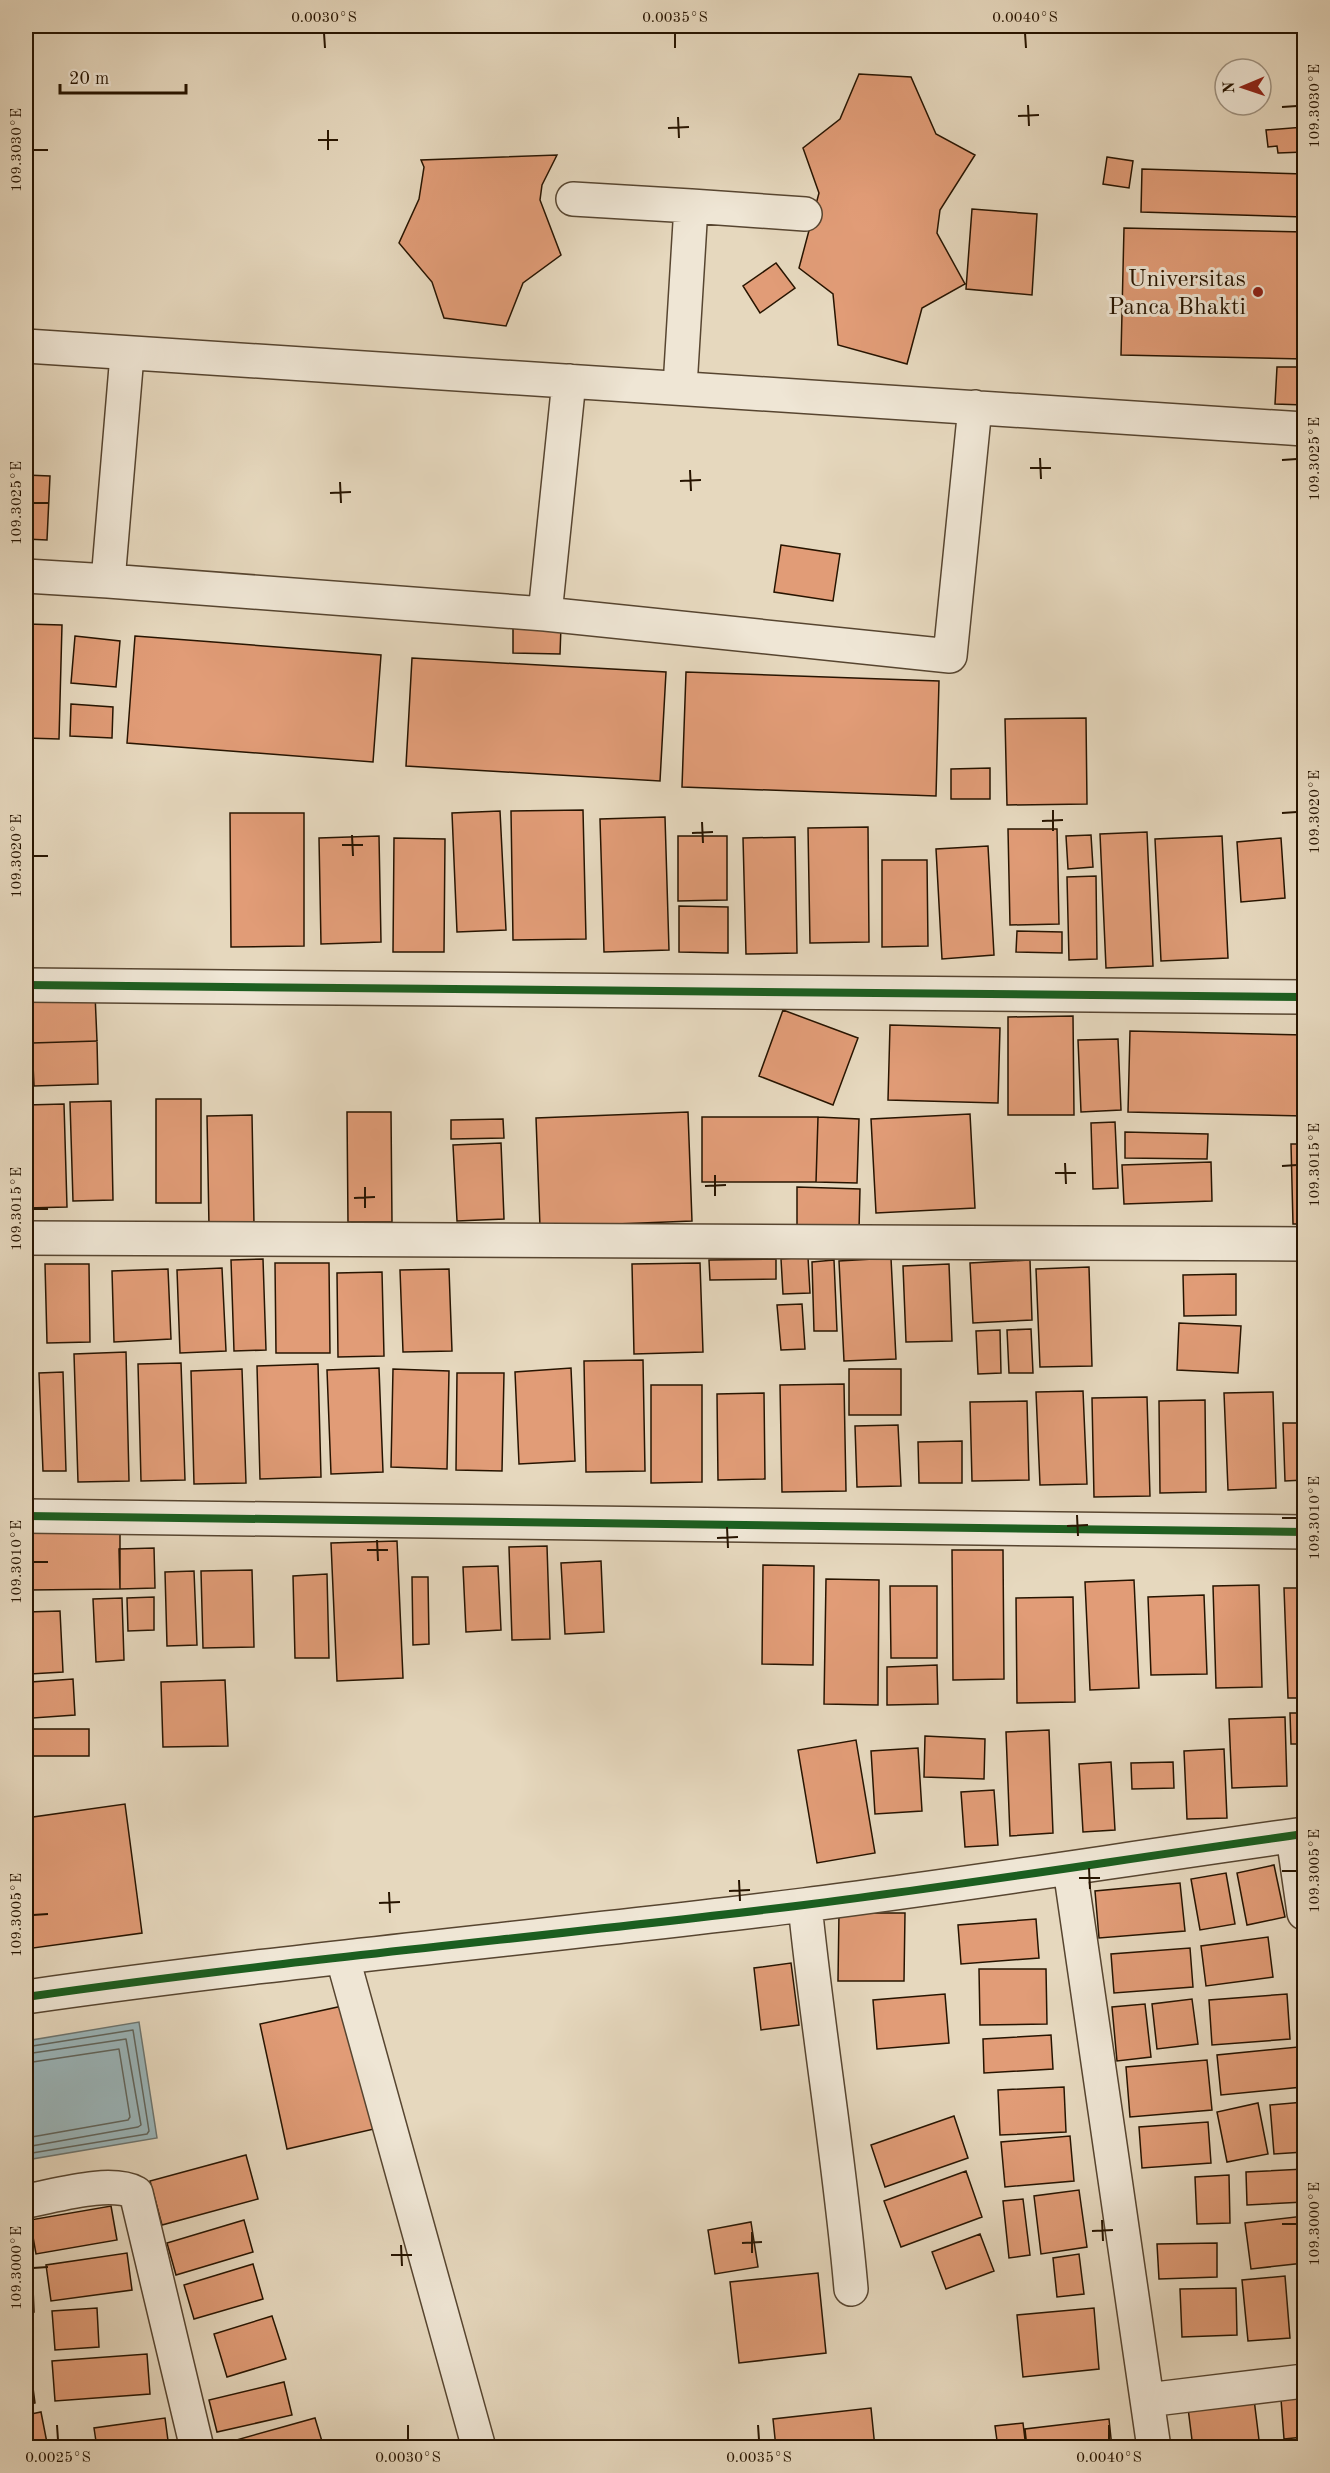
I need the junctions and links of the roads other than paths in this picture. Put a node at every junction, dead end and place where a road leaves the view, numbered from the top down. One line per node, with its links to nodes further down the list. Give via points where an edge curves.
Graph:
1 (573, 199): 2 (street)
2 (691, 206): 3 (street); 7 (street)
3 (805, 214)
4 (26, 346): 5 (street)
5 (127, 355): 6 (street); 11 (street)
6 (569, 381): 7 (street); 12 (street)
7 (680, 387): 8 (street)
8 (975, 407): 9 (street); 12 (street, via 950,656)
9 (1305, 429)
10 (26, 576): 11 (street)
11 (108, 581): 12 (street)
12 (545, 614)
13 (26, 985): 14 (street)
14 (1305, 998)
15 (26, 1238): 16 (street)
16 (1305, 1244)
17 (26, 1516): 18 (street)
18 (1305, 1533)
19 (1299, 1835): 20 (street); 22 (street)
20 (1070, 1869): 21 (street); 28 (street)
21 (805, 1905): 23 (street); 26 (street, via 813,1990 843,2196)
22 (1305, 1913)
23 (343, 1959): 24 (street, via 190,1973); 30 (street)
24 (26, 1996)
25 (26, 2201): 29 (street, via 111,2187 136,2193)
26 (851, 2289)
27 (1305, 2380): 28 (street)
28 (1147, 2400): 31 (street)
29 (197, 2448)
30 (479, 2448)
31 (1154, 2448)

